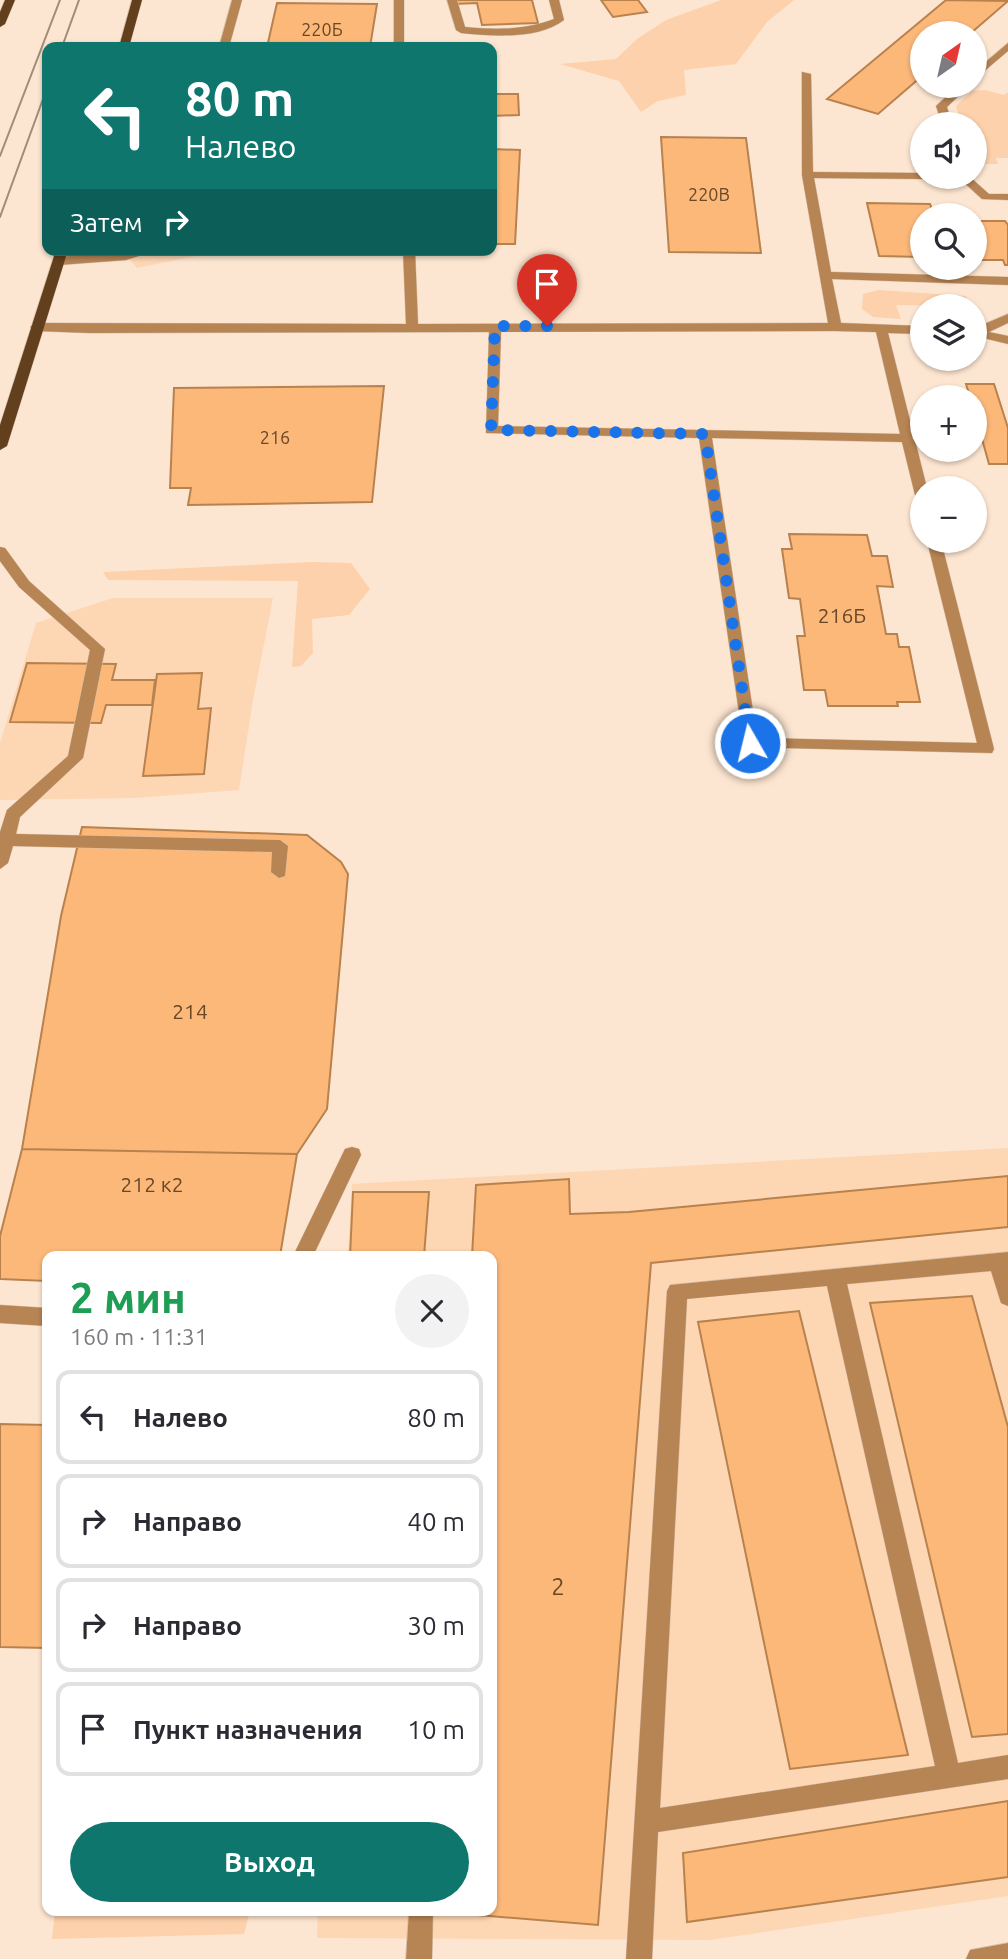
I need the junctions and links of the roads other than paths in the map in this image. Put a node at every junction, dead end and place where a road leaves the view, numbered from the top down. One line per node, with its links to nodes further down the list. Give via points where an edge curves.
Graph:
1 (10, 0): 7 (main road)
2 (137, 0): 8 (main road)
3 (237, 0): 9 (lane)
4 (399, 0): 10 (lane)
5 (452, 0): 6 (lane, via 461,30 484,33 545,27 559,20)
6 (554, 0)
7 (0, 24)
8 (125, 42)
9 (225, 42)
10 (399, 42)
11 (1008, 46): 12 (lane)
12 (987, 65)
13 (806, 74): 16 (lane)
14 (950, 98): 15 (lane, via 941,106)
15 (943, 112)
16 (808, 175): 17 (lane); 23 (lane)
17 (910, 176)
18 (977, 189): 19 (lane, via 986,197)
19 (1008, 197)
20 (60, 256): 21 (lane); 27 (main road)
21 (126, 256)
22 (409, 256): 28 (lane)
23 (828, 275): 24 (lane); 29 (lane)
24 (1008, 281)
25 (1008, 318): 30 (lane)
26 (495, 326): 28 (lane); 29 (lane); 35 (lane, via 491,430)
27 (36, 327): 28 (lane); 37 (main road)
28 (412, 327)
29 (835, 327): 31 (lane)
30 (987, 327)
31 (881, 330): 32 (lane); 36 (lane)
32 (910, 330)
33 (987, 335): 34 (lane)
34 (1008, 340)
35 (705, 434): 36 (lane); 40 (lane, via 750,743 986,749)
36 (908, 438): 38 (lane)
37 (0, 446)
38 (917, 476)
39 (0, 551): 41 (lane, via 24,584 98,649 75,758 13,814)
40 (937, 553)
41 (4, 843): 42 (lane); 43 (lane, via 280,846)
42 (0, 863)
43 (279, 872)
44 (352, 1155): 45 (lane)
45 (305, 1251)
46 (1003, 1261): 47 (lane); 48 (lane)
47 (835, 1276): 52 (lane); 53 (lane, via 677,1291)
48 (1008, 1297)
49 (0, 1314): 50 (lane)
50 (42, 1317)
51 (1008, 1767): 52 (lane)
52 (949, 1776): 53 (lane)
53 (647, 1822): 57 (lane)
54 (421, 1916): 56 (lane)
55 (1008, 1956): 58 (lane)
56 (419, 1959)
57 (639, 1959)
58 (979, 1959)

